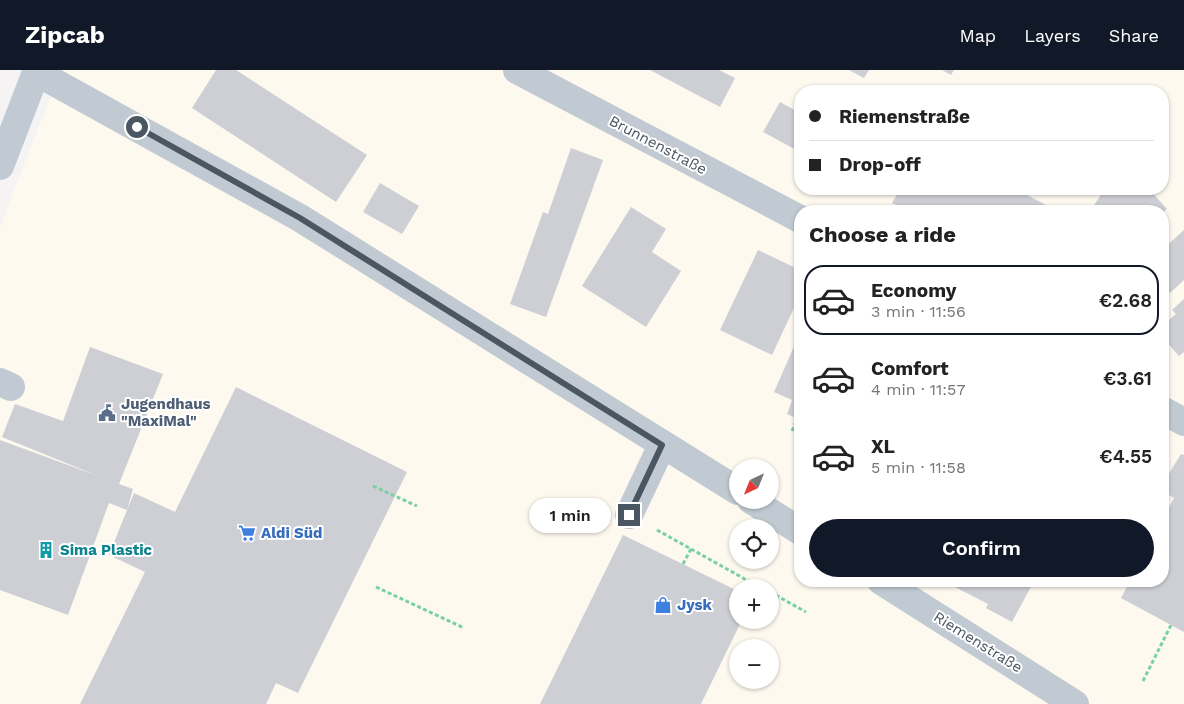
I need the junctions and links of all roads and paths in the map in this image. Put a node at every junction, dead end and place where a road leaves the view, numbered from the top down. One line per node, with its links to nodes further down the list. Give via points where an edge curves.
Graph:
1 (517, 70): 4 (street, Brunnenstraße)
2 (36, 71): 3 (street); 9 (street, via 300,218)
3 (0, 166)
4 (794, 216)
5 (1169, 414): 6 (street)
6 (1184, 422)
7 (794, 426): 8 (path)
8 (792, 431)
9 (662, 445): 11 (street); 14 (street)
10 (374, 486): 12 (path)
11 (729, 486)
12 (417, 506)
13 (766, 509): 15 (street)
14 (629, 515): 16 (path)
15 (794, 526)
16 (690, 549): 17 (path); 18 (path)
17 (683, 564)
18 (745, 579)
19 (376, 587): 24 (path)
20 (890, 587): 26 (street, Riemenstraße)
21 (779, 597): 22 (path)
22 (806, 612)
23 (1172, 625): 25 (path)
24 (464, 628)
25 (1142, 681)
26 (1065, 701)

